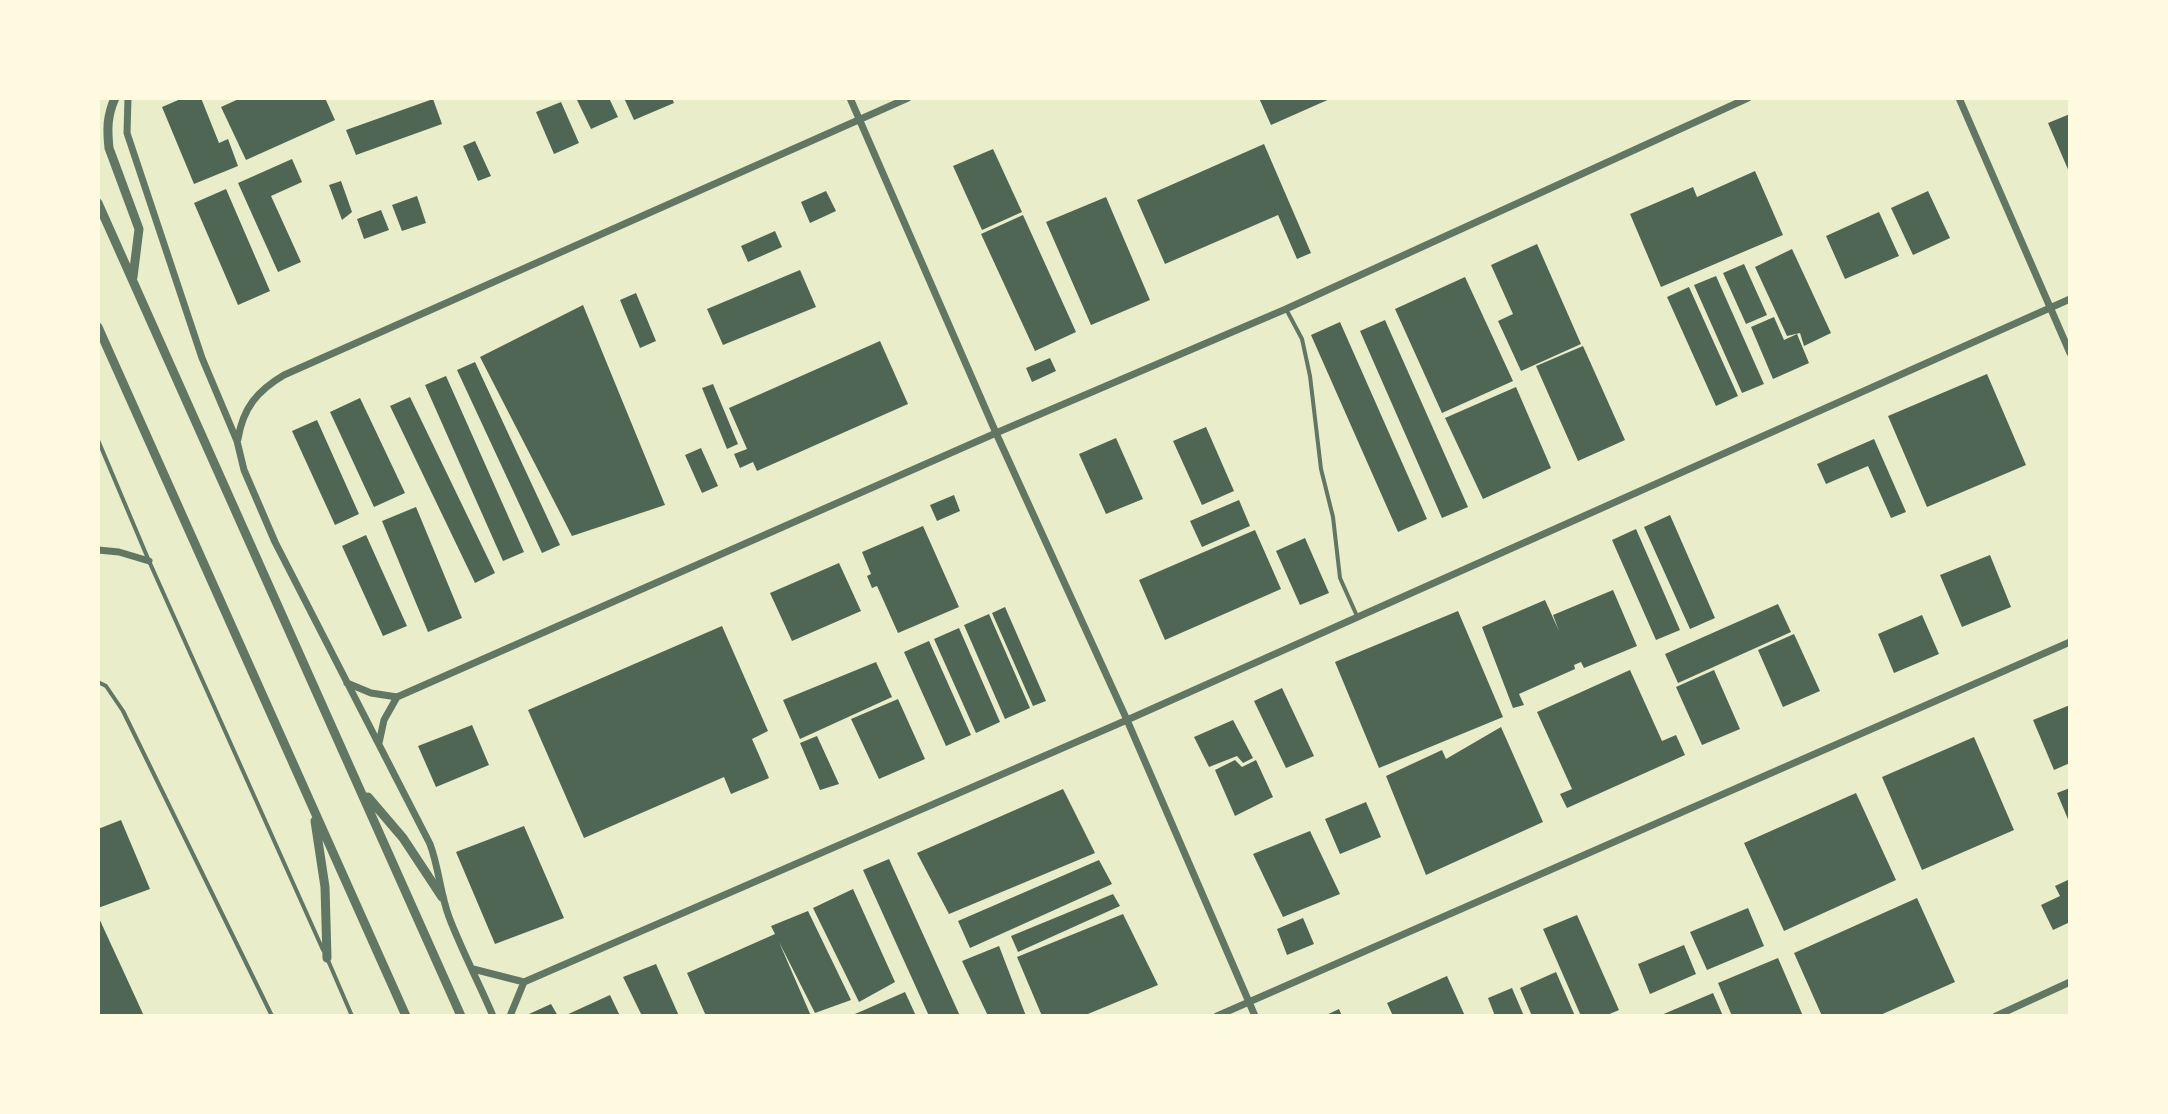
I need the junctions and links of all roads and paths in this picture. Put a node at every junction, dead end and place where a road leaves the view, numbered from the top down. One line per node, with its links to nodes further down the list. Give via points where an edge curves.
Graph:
1 (115, 98): 9 (street, via 107,120 109,148 139,229)
2 (128, 98): 17 (street, via 127,133 202,358)
3 (850, 98): 7 (street)
4 (908, 98): 7 (street)
5 (1748, 98): 12 (street)
6 (1959, 98): 11 (street)
7 (861, 119): 15 (street); 17 (street, via 284,375 251,401)
8 (98, 203): 9 (street)
9 (133, 280): 27 (street)
10 (2070, 299): 11 (street)
11 (2050, 308): 14 (street); 20 (street)
12 (1286, 309): 15 (street); 20 (lane, via 1302,339 1340,578)
13 (98, 327): 28 (street)
14 (2070, 353)
15 (996, 433): 24 (street); 25 (street)
16 (98, 440): 19 (lane)
17 (237, 441): 23 (street, via 275,542)
18 (98, 550): 19 (street)
19 (149, 561): 30 (lane)
20 (1357, 616): 25 (street)
21 (2070, 642): 34 (street)
22 (98, 682): 35 (lane, via 123,711)
23 (347, 683): 24 (street); 26 (street)
24 (397, 697): 26 (street, via 384,720)
25 (1127, 720): 32 (street); 34 (street)
26 (379, 745): 29 (street, via 430,844)
27 (362, 790): 29 (street, via 403,838); 38 (street)
28 (312, 805): 30 (street, via 325,887); 37 (street)
29 (442, 897): 31 (street)
30 (327, 958): 36 (lane)
31 (473, 969): 32 (street); 39 (street)
32 (524, 982): 40 (street)
33 (2070, 982): 43 (street)
34 (1248, 1002): 41 (street); 42 (street)
35 (272, 1016)
36 (352, 1016)
37 (406, 1016)
38 (461, 1016)
39 (493, 1016)
40 (510, 1016)
41 (1217, 1016)
42 (1255, 1016)
43 (1996, 1016)

